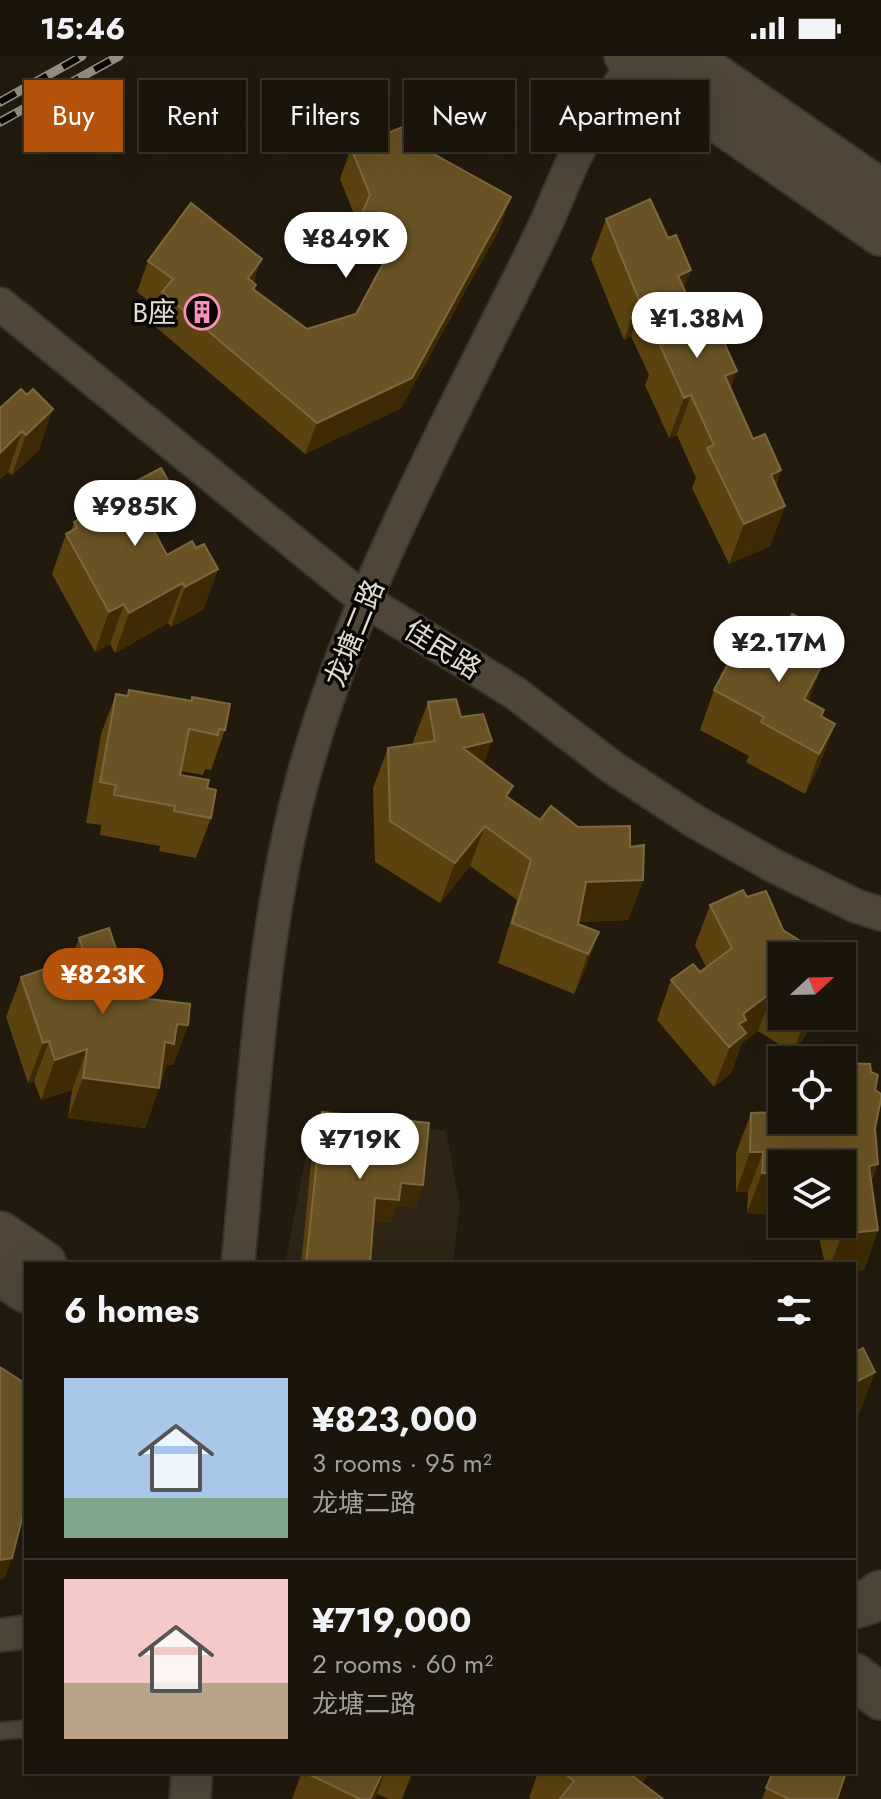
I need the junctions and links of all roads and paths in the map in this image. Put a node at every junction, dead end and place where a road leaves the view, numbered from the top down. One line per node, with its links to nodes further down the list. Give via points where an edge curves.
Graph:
1 (685, 56): 3 (main road)
2 (634, 58): 4 (main road); 6 (street, 龙塘二路, via 579,149)
3 (881, 192)
4 (881, 233)
5 (0, 304): 6 (street, 佳民路)
6 (366, 601): 7 (street, 佳民路, via 515,693 694,821 774,866); 10 (street, 龙塘二路, via 324,708 283,861 270,939)
7 (881, 914)
8 (0, 1234): 9 (main road)
9 (41, 1262)
10 (238, 1262)
11 (0, 1272): 12 (main road)
12 (24, 1289)
13 (881, 1593): 14 (main road)
14 (856, 1605)
15 (856, 1615): 16 (main road)
16 (881, 1615)
17 (24, 1632): 18 (street)
18 (0, 1635)
19 (856, 1654): 20 (main road)
20 (881, 1654)
21 (856, 1678): 22 (main road)
22 (881, 1697)
23 (24, 1729): 24 (lane)
24 (0, 1731)
25 (192, 1774): 26 (street)
26 (190, 1799)

